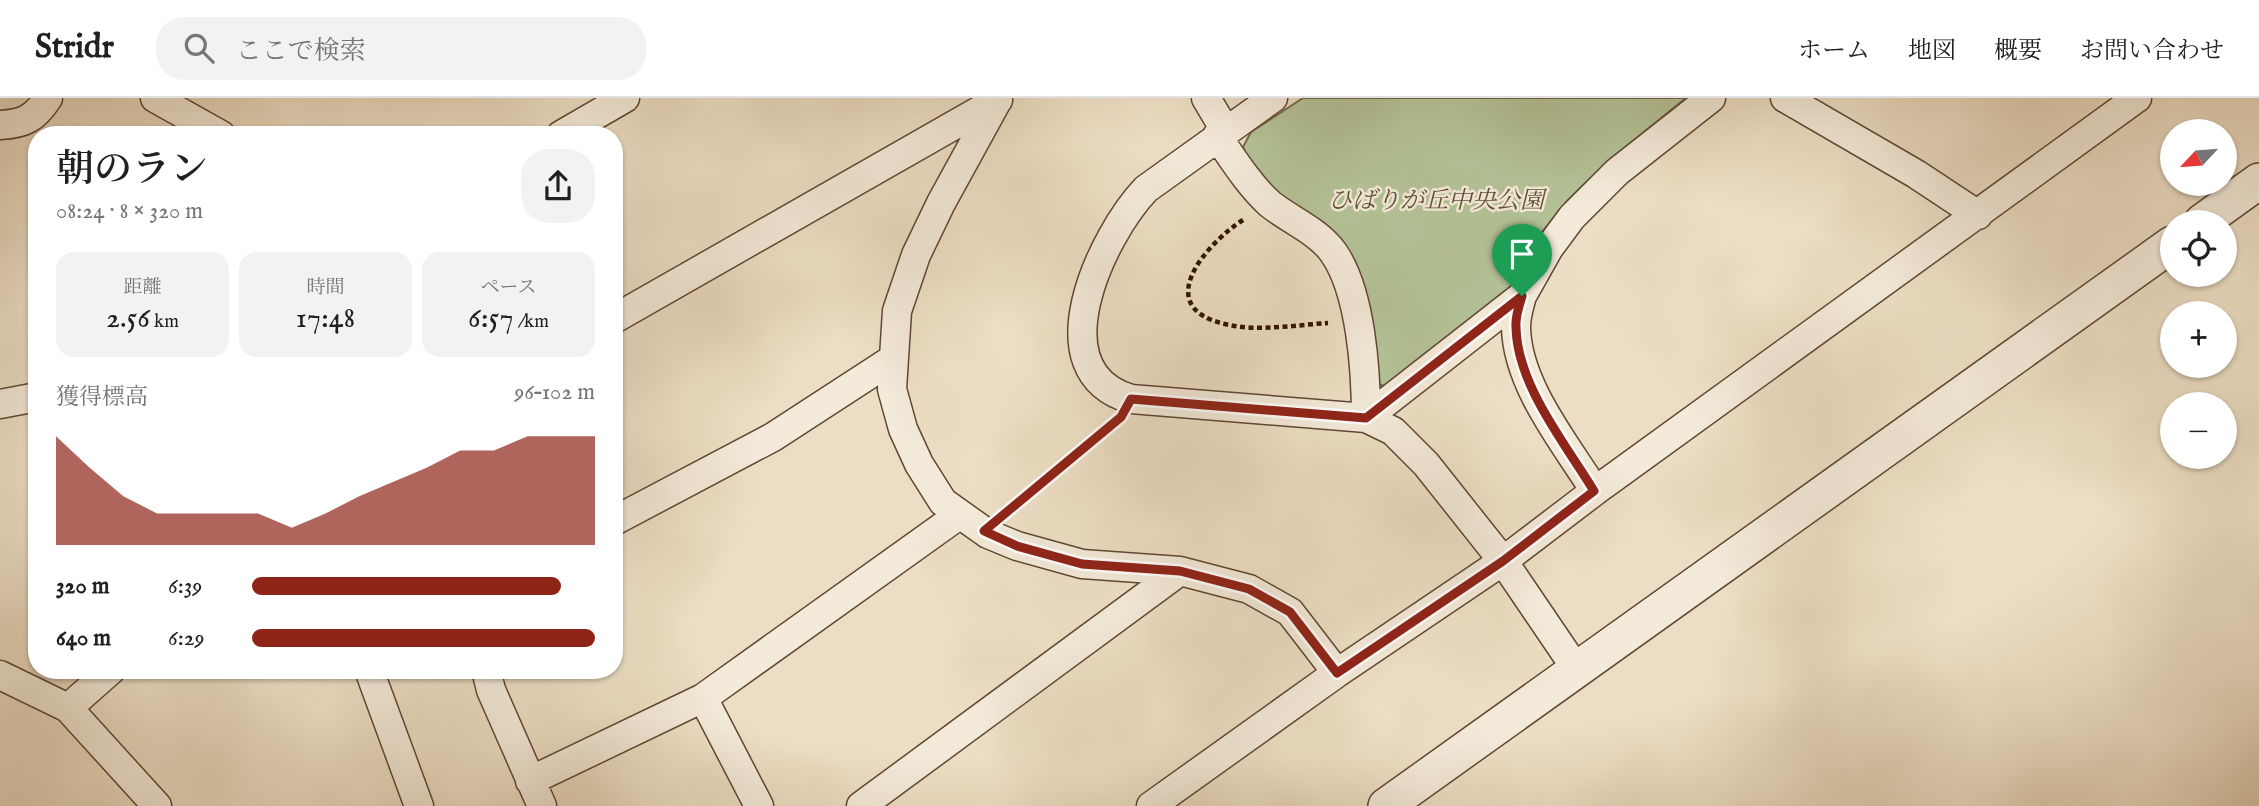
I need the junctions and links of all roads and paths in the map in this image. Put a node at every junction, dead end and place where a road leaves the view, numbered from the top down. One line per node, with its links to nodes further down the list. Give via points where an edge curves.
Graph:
1 (48, 98): 10 (street, via 38,113 16,124)
2 (155, 98): 11 (street)
3 (625, 98): 12 (street)
4 (1206, 98): 13 (street)
5 (1273, 98): 13 (street)
6 (1711, 98): 19 (street, via 1617,172 1572,218)
7 (1784, 98): 17 (street)
8 (999, 99): 20 (street); 22 (street, via 916,255 897,311)
9 (2122, 101): 17 (street)
10 (0, 125)
11 (205, 126)
12 (577, 126)
13 (1221, 133): 15 (street, via 1245,177); 24 (street, via 1131,205 1089,288 1084,308 1085,353 1091,370 1114,394)
14 (2259, 181): 16 (street)
15 (1269, 203): 21 (street, via 1333,251 1347,278); 21 (path, via 1226,231 1205,252 1191,275 1189,301 1208,318 1234,326)
16 (2219, 210)
17 (1978, 215): 27 (street)
18 (2160, 253): 33 (street)
19 (1522, 296): 26 (street); 27 (street, via 1516,326 1520,361 1535,395)
20 (623, 315)
21 (1357, 321): 26 (street, via 1364,350)
22 (893, 359): 28 (street, via 892,389 902,429 943,502); 29 (street, via 773,437)
23 (28, 399): 25 (street)
24 (1131, 399): 26 (street); 30 (path, via 1121,417)
25 (0, 404)
26 (1366, 418): 31 (street, via 1393,431 1426,464)
27 (1594, 491): 31 (street)
28 (959, 515): 30 (street); 39 (street)
29 (623, 516)
30 (984, 531): 32 (street, via 1017,546 1082,564)
31 (1503, 561): 33 (street); 34 (street)
32 (1180, 571): 34 (street, via 1249,589 1290,612); 46 (street)
33 (1577, 670): 48 (street)
34 (1337, 673): 47 (street)
35 (0, 675): 40 (street)
36 (101, 679): 40 (street)
37 (372, 679): 43 (street)
38 (488, 679): 41 (street)
39 (703, 698): 41 (street); 45 (street)
40 (68, 708): 42 (street)
41 (530, 781): 44 (street)
42 (157, 806)
43 (419, 806)
44 (542, 806)
45 (759, 806)
46 (861, 806)
47 (1151, 806)
48 (1386, 806)

